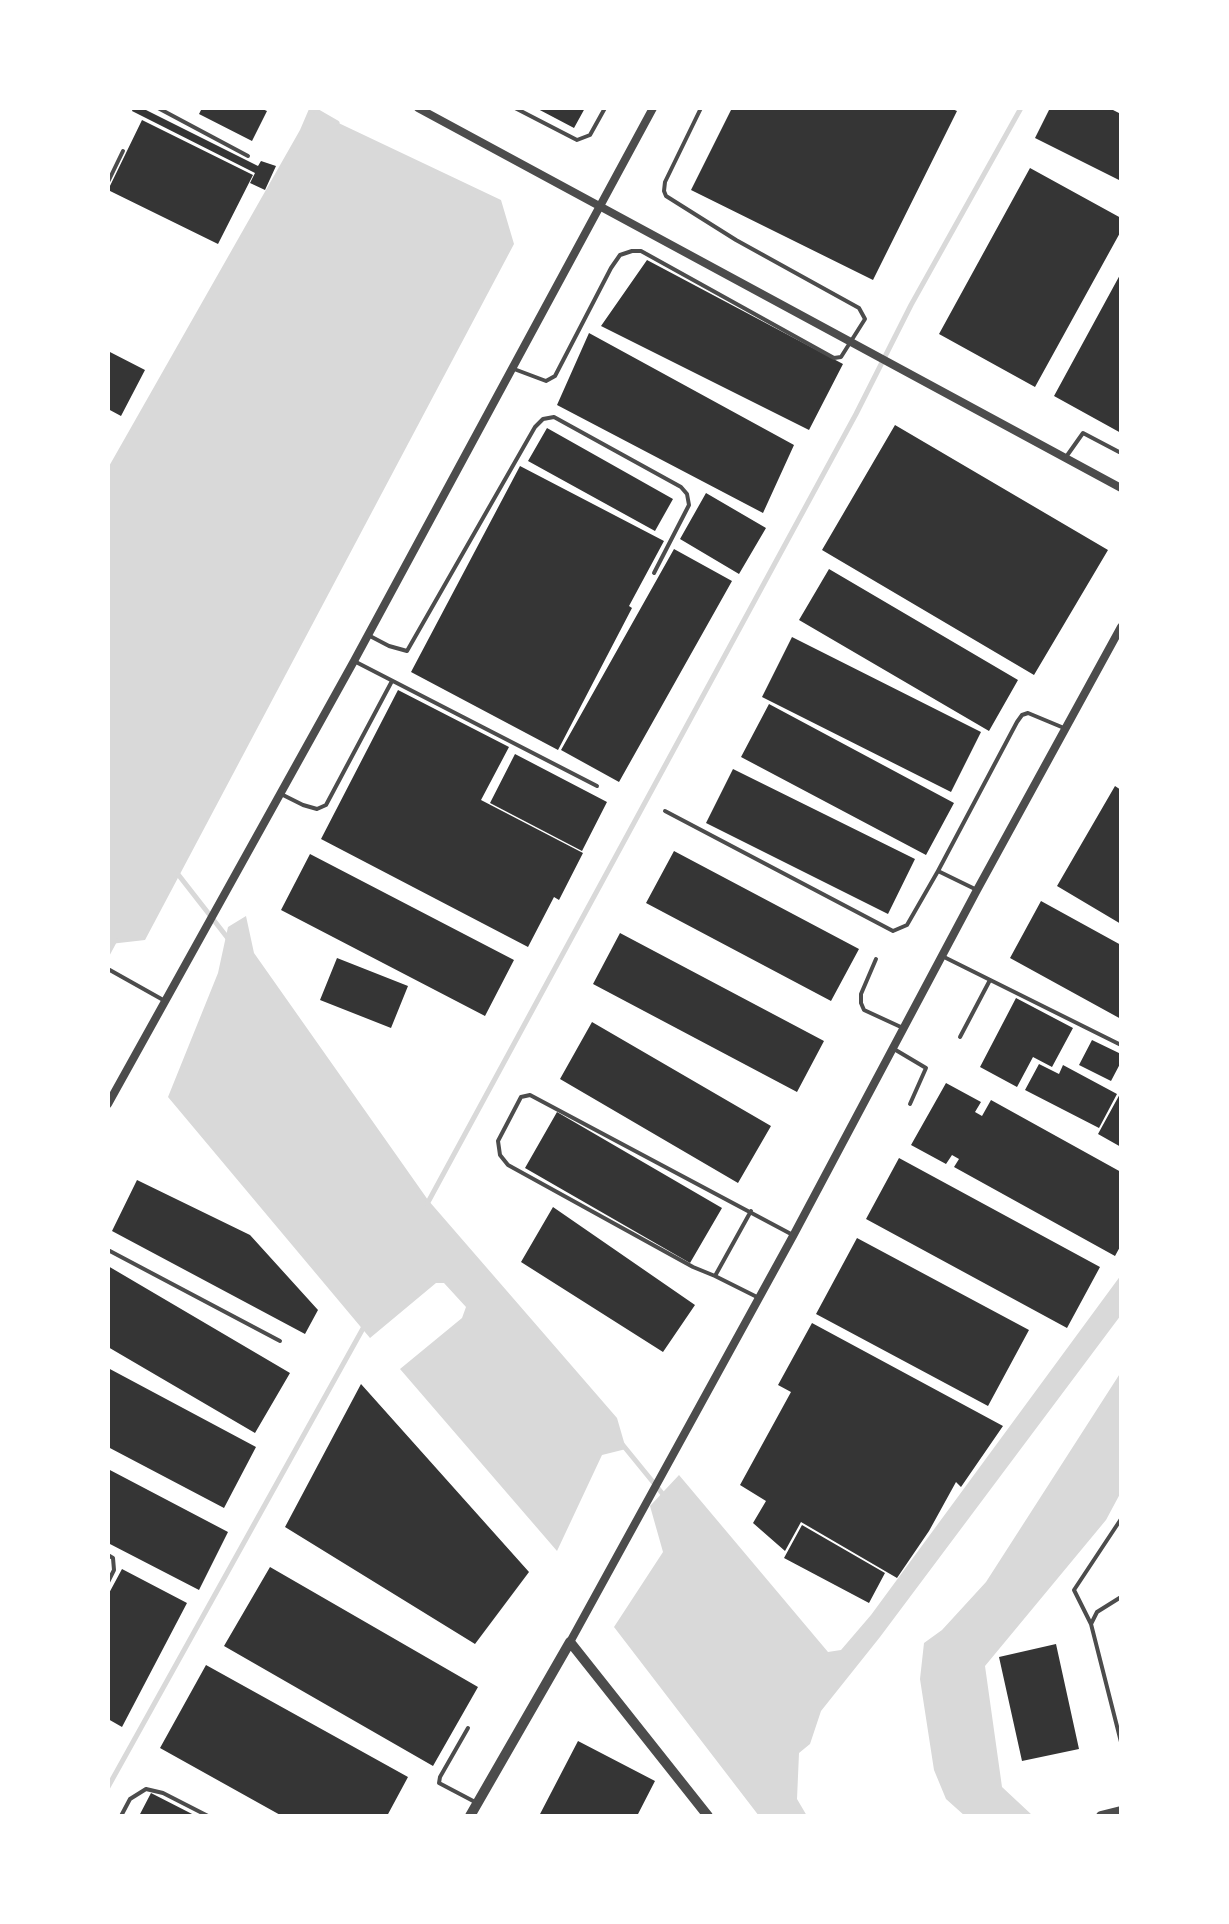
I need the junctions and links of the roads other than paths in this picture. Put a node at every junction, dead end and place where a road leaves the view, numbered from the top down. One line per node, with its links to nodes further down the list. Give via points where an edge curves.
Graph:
1 (158, 108): 8 (lane)
2 (418, 108): 10 (street)
3 (515, 108): 4 (lane, via 577,140 590,135)
4 (605, 108)
5 (653, 108): 10 (street)
6 (701, 108): 11 (lane, via 665,182 666,196 859,308 865,319)
7 (123, 151): 9 (lane)
8 (248, 156)
9 (108, 182)
10 (600, 206): 11 (street); 12 (street)
11 (851, 342): 12 (lane, via 841,357 834,358 641,251 632,251 620,255 611,268 555,376 546,381); 14 (street)
12 (512, 368): 18 (street)
13 (1121, 453): 14 (lane, via 1083,433)
14 (1066, 457): 15 (street)
15 (1121, 488)
16 (654, 573): 18 (lane, via 689,505 687,494 554,417 543,419 407,651)
17 (1121, 627): 21 (street)
18 (368, 635): 19 (street)
19 (354, 661): 20 (lane); 23 (street)
20 (392, 681): 22 (lane); 23 (lane, via 326,805 317,809)
21 (1066, 729): 25 (lane, via 1022,715); 26 (street)
22 (597, 786)
23 (281, 793): 31 (street)
24 (665, 811): 25 (lane, via 893,931 907,925)
25 (938, 871): 26 (lane)
26 (977, 890): 27 (street)
27 (942, 956): 30 (lane); 32 (street)
28 (876, 959): 32 (lane, via 861,1003 864,1010)
29 (108, 969): 31 (lane)
30 (990, 980): 33 (lane); 34 (lane)
31 (166, 1001): 36 (street)
32 (903, 1028): 35 (street)
33 (960, 1037)
34 (1121, 1045)
35 (892, 1048): 37 (lane, via 926,1068); 39 (street)
36 (108, 1104)
37 (910, 1104)
38 (751, 1211): 39 (lane); 41 (lane); 41 (lane, via 530,1095 521,1097 510,1115 498,1141 508,1165)
39 (793, 1236): 42 (street)
40 (108, 1250): 43 (lane)
41 (715, 1276): 42 (lane)
42 (759, 1298): 49 (street)
43 (280, 1341)
44 (1121, 1519): 48 (lane, via 1074,1590)
45 (108, 1555): 46 (lane, via 114,1570)
46 (108, 1582)
47 (1121, 1597): 48 (lane, via 1097,1612)
48 (1091, 1624): 51 (lane)
49 (570, 1642): 52 (street); 57 (street)
50 (468, 1728): 52 (lane, via 439,1783)
51 (1121, 1742)
52 (477, 1804): 56 (street)
53 (1121, 1811): 58 (street)
54 (121, 1816): 55 (lane, via 130,1799 146,1789)
55 (208, 1816)
56 (470, 1816)
57 (708, 1816)
58 (1101, 1816)

